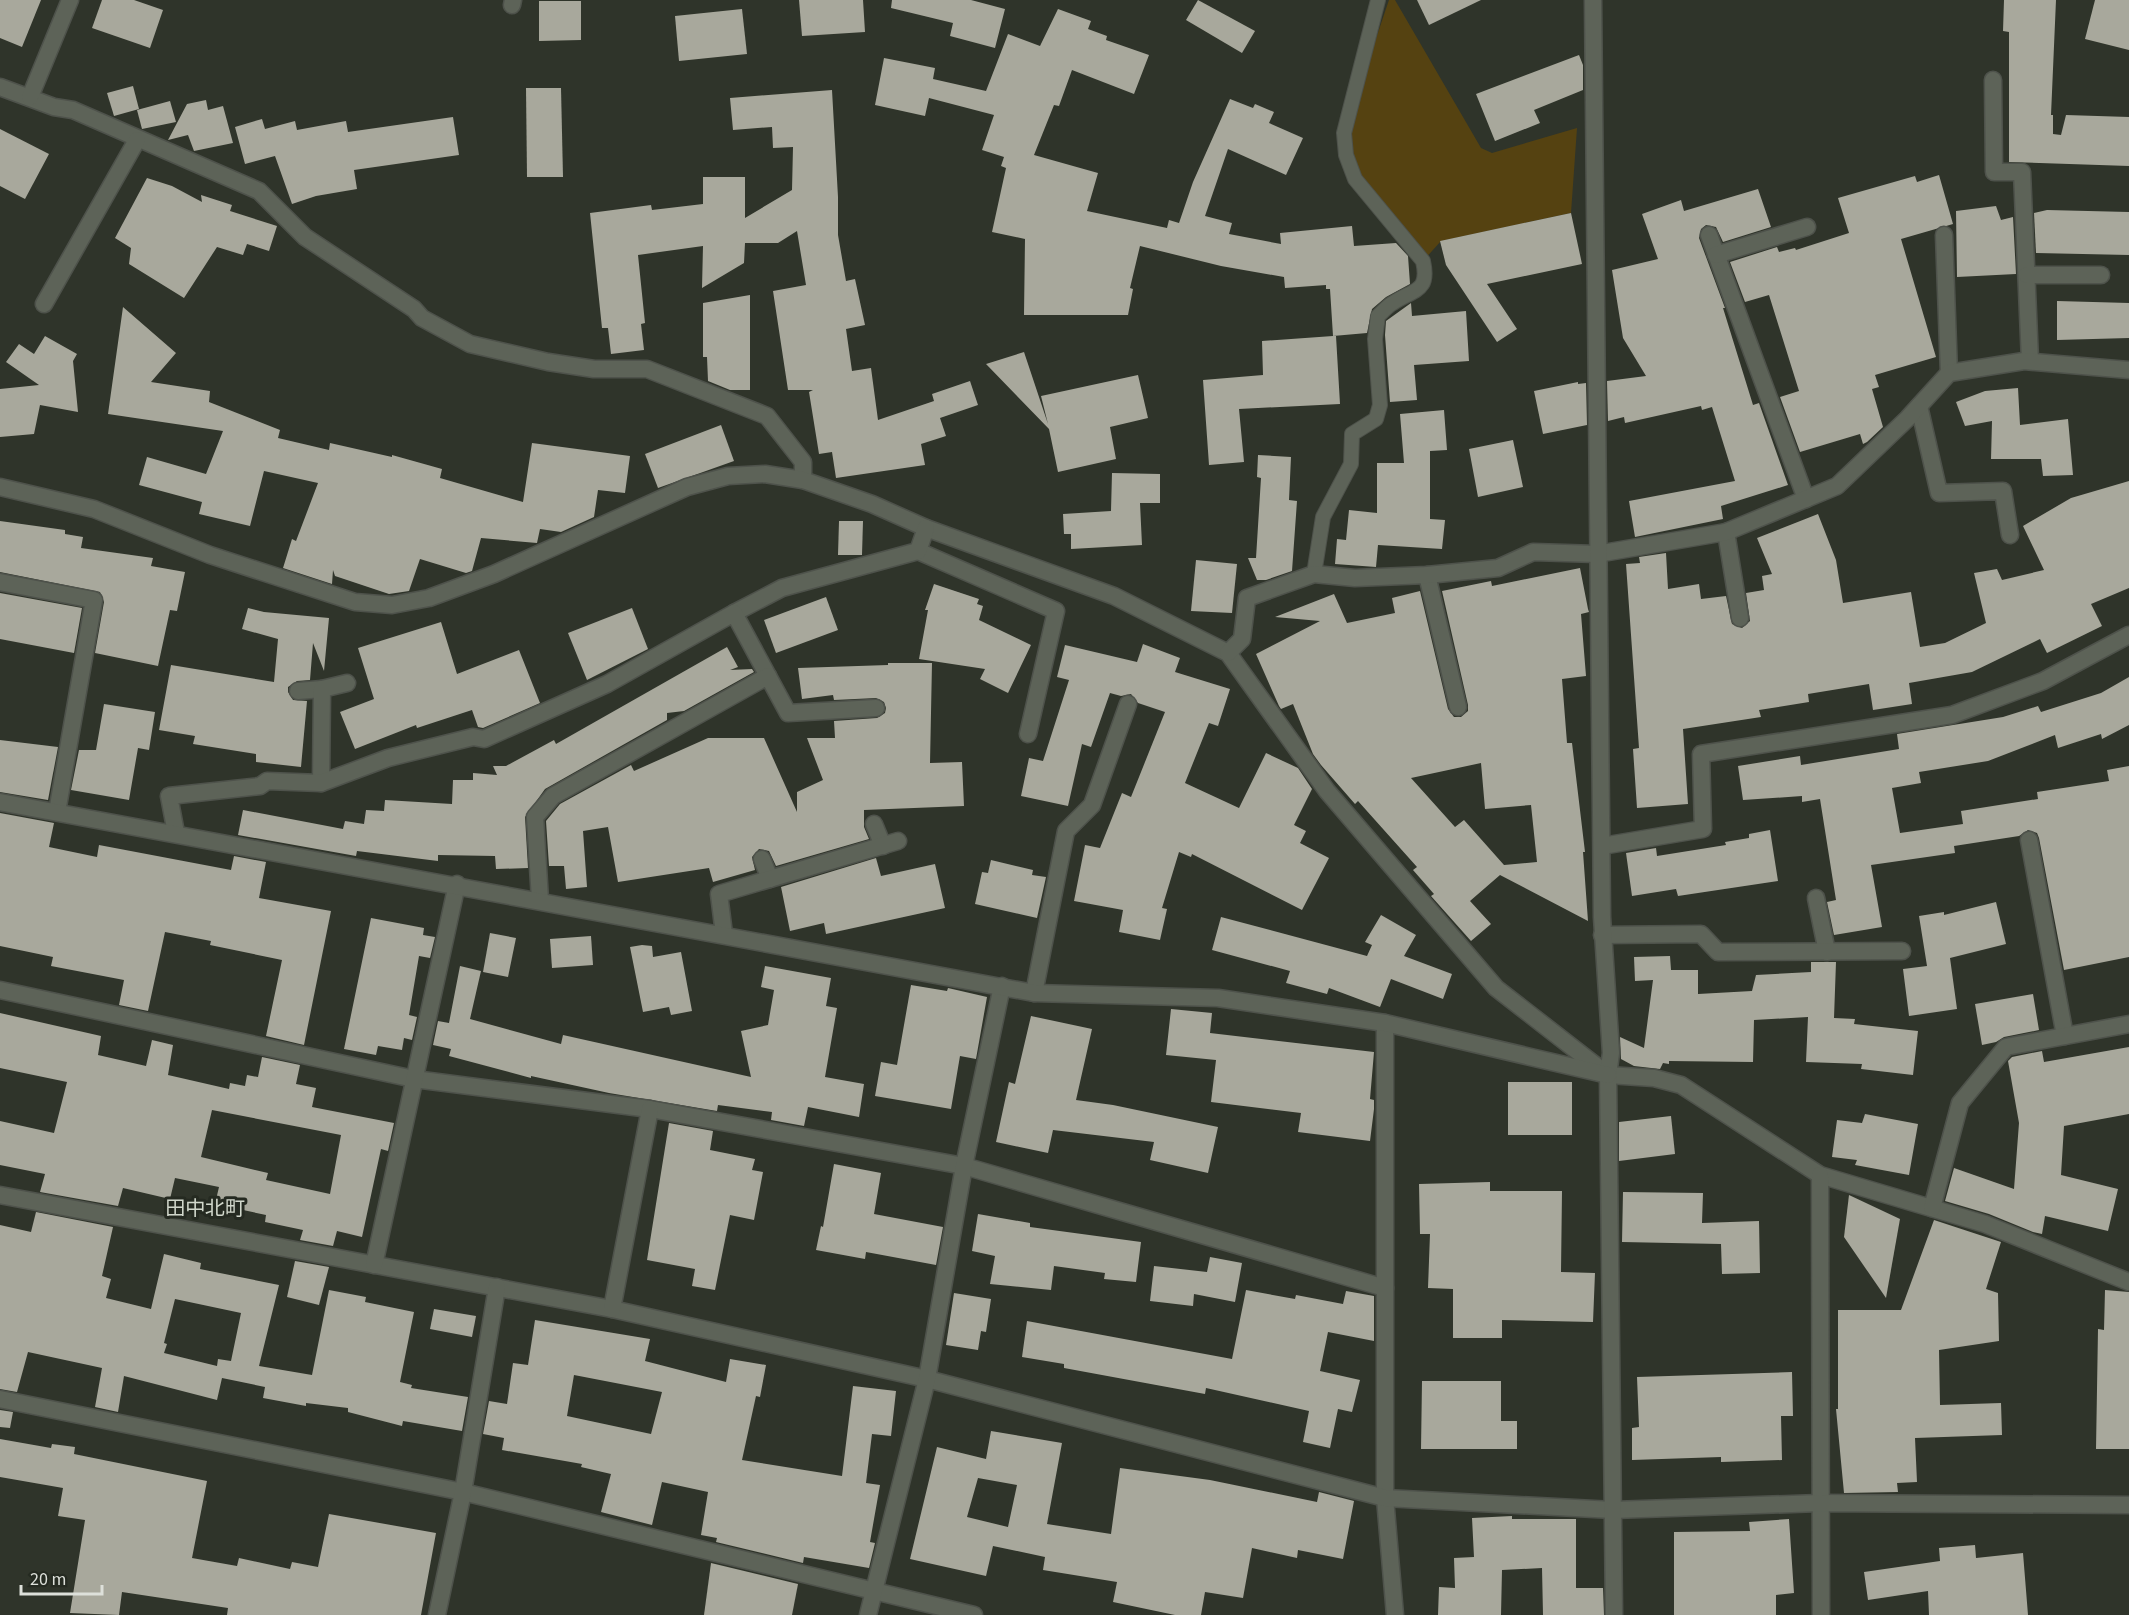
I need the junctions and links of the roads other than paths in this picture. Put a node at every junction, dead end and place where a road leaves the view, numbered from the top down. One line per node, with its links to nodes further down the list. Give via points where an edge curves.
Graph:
1 (70, 0): 6 (street)
2 (1378, 0): 27 (lane, via 1344,133 1346,155 1355,179 1423,261 1426,275 1420,289 1392,303 1378,316 1375,339 1380,405 1376,418 1352,434 1351,464 1323,517)
3 (1593, 0): 26 (street)
4 (1993, 80): 12 (street, via 1994,171 2022,172)
5 (0, 87): 6 (street)
6 (30, 97): 7 (street, via 73,110)
7 (137, 140): 14 (street); 19 (street, via 259,191 305,237 422,318 470,344 594,369 647,369 767,416 802,462)
8 (1808, 227): 11 (street)
9 (1709, 235): 11 (street)
10 (1944, 235): 17 (street)
11 (1716, 255): 21 (street)
12 (2026, 275): 13 (street); 15 (street)
13 (2101, 275)
14 (44, 304)
15 (2030, 362): 16 (street); 17 (street)
16 (2129, 370)
17 (1949, 373): 18 (street)
18 (1918, 406): 21 (street, via 1837,486); 24 (street, via 1939,493 2003,491)
19 (803, 480): 20 (street, via 765,474 728,476 687,487 494,574 429,598 392,605 355,602 210,555 94,509); 22 (street)
20 (0, 488)
21 (1806, 499): 23 (street)
22 (926, 528): 25 (street); 33 (street, via 1114,596)
23 (1726, 532): 26 (street); 31 (street)
24 (2010, 535)
25 (918, 552): 30 (street, via 782,588); 41 (street, via 1056,611)
26 (1598, 554): 28 (street, via 1533,552 1498,568); 48 (street)
27 (1314, 574): 28 (street, via 1355,578); 33 (street, via 1246,598 1242,639)
28 (1427, 575): 39 (street)
29 (0, 582): 44 (street, via 94,600)
30 (734, 613): 34 (street); 42 (street, via 607,684 484,739 473,737 388,758)
31 (1740, 618)
32 (2129, 635): 48 (street, via 2043,681 1952,715 1701,754 1703,829)
33 (1227, 653): 64 (street, via 1327,791 1496,988)
34 (768, 676): 40 (street, via 788,713); 53 (street, via 553,796 535,817)
35 (347, 683): 36 (street)
36 (322, 689): 37 (street); 42 (street)
37 (298, 691)
38 (1128, 704): 60 (street, via 1092,805 1066,831)
39 (1458, 707)
40 (876, 708)
41 (1028, 734)
42 (321, 783): 46 (street, via 267,781 260,786 169,796)
43 (0, 802): 44 (street)
44 (57, 812): 46 (street)
45 (874, 824): 50 (street, via 890,844)
46 (176, 834): 51 (street)
47 (2028, 840): 63 (street)
48 (1602, 846): 55 (street)
49 (762, 859): 50 (street)
50 (770, 879): 54 (street, via 719,894)
51 (457, 884): 53 (street); 65 (street)
52 (1816, 898): 57 (street)
53 (540, 900): 54 (street)
54 (724, 934): 58 (street)
55 (1602, 935): 57 (street, via 1701,934 1719,952); 64 (street, via 1611,1053)
56 (1902, 951): 57 (street)
57 (1827, 952)
58 (1002, 987): 60 (street); 67 (street)
59 (0, 990): 65 (street)
60 (1034, 993): 61 (street, via 1218,998)
61 (1385, 1023): 64 (street); 74 (street)
62 (2129, 1024): 63 (street)
63 (2065, 1036): 70 (street, via 2006,1047 1960,1103)
64 (1608, 1075): 68 (street, via 1654,1078 1681,1085); 82 (street)
65 (414, 1079): 66 (street); 71 (street)
66 (650, 1109): 67 (street); 75 (street)
67 (964, 1166): 74 (street); 76 (street)
68 (1820, 1174): 70 (street); 80 (street)
69 (0, 1195): 71 (street)
70 (1932, 1208): 72 (street, via 1985,1224)
71 (374, 1265): 73 (street)
72 (2129, 1282)
73 (497, 1287): 75 (street); 78 (street)
74 (1385, 1288): 79 (street)
75 (612, 1309): 76 (street)
76 (927, 1379): 79 (street); 83 (street)
77 (0, 1399): 78 (street)
78 (463, 1492): 83 (street); 84 (street)
79 (1385, 1498): 82 (street); 87 (street)
80 (1820, 1503): 81 (street); 82 (street); 89 (street)
81 (2129, 1505)
82 (1613, 1510): 88 (street)
83 (873, 1592): 85 (street); 86 (street)
84 (437, 1615)
85 (868, 1615)
86 (974, 1615)
87 (1395, 1615)
88 (1614, 1615)
89 (1821, 1615)

